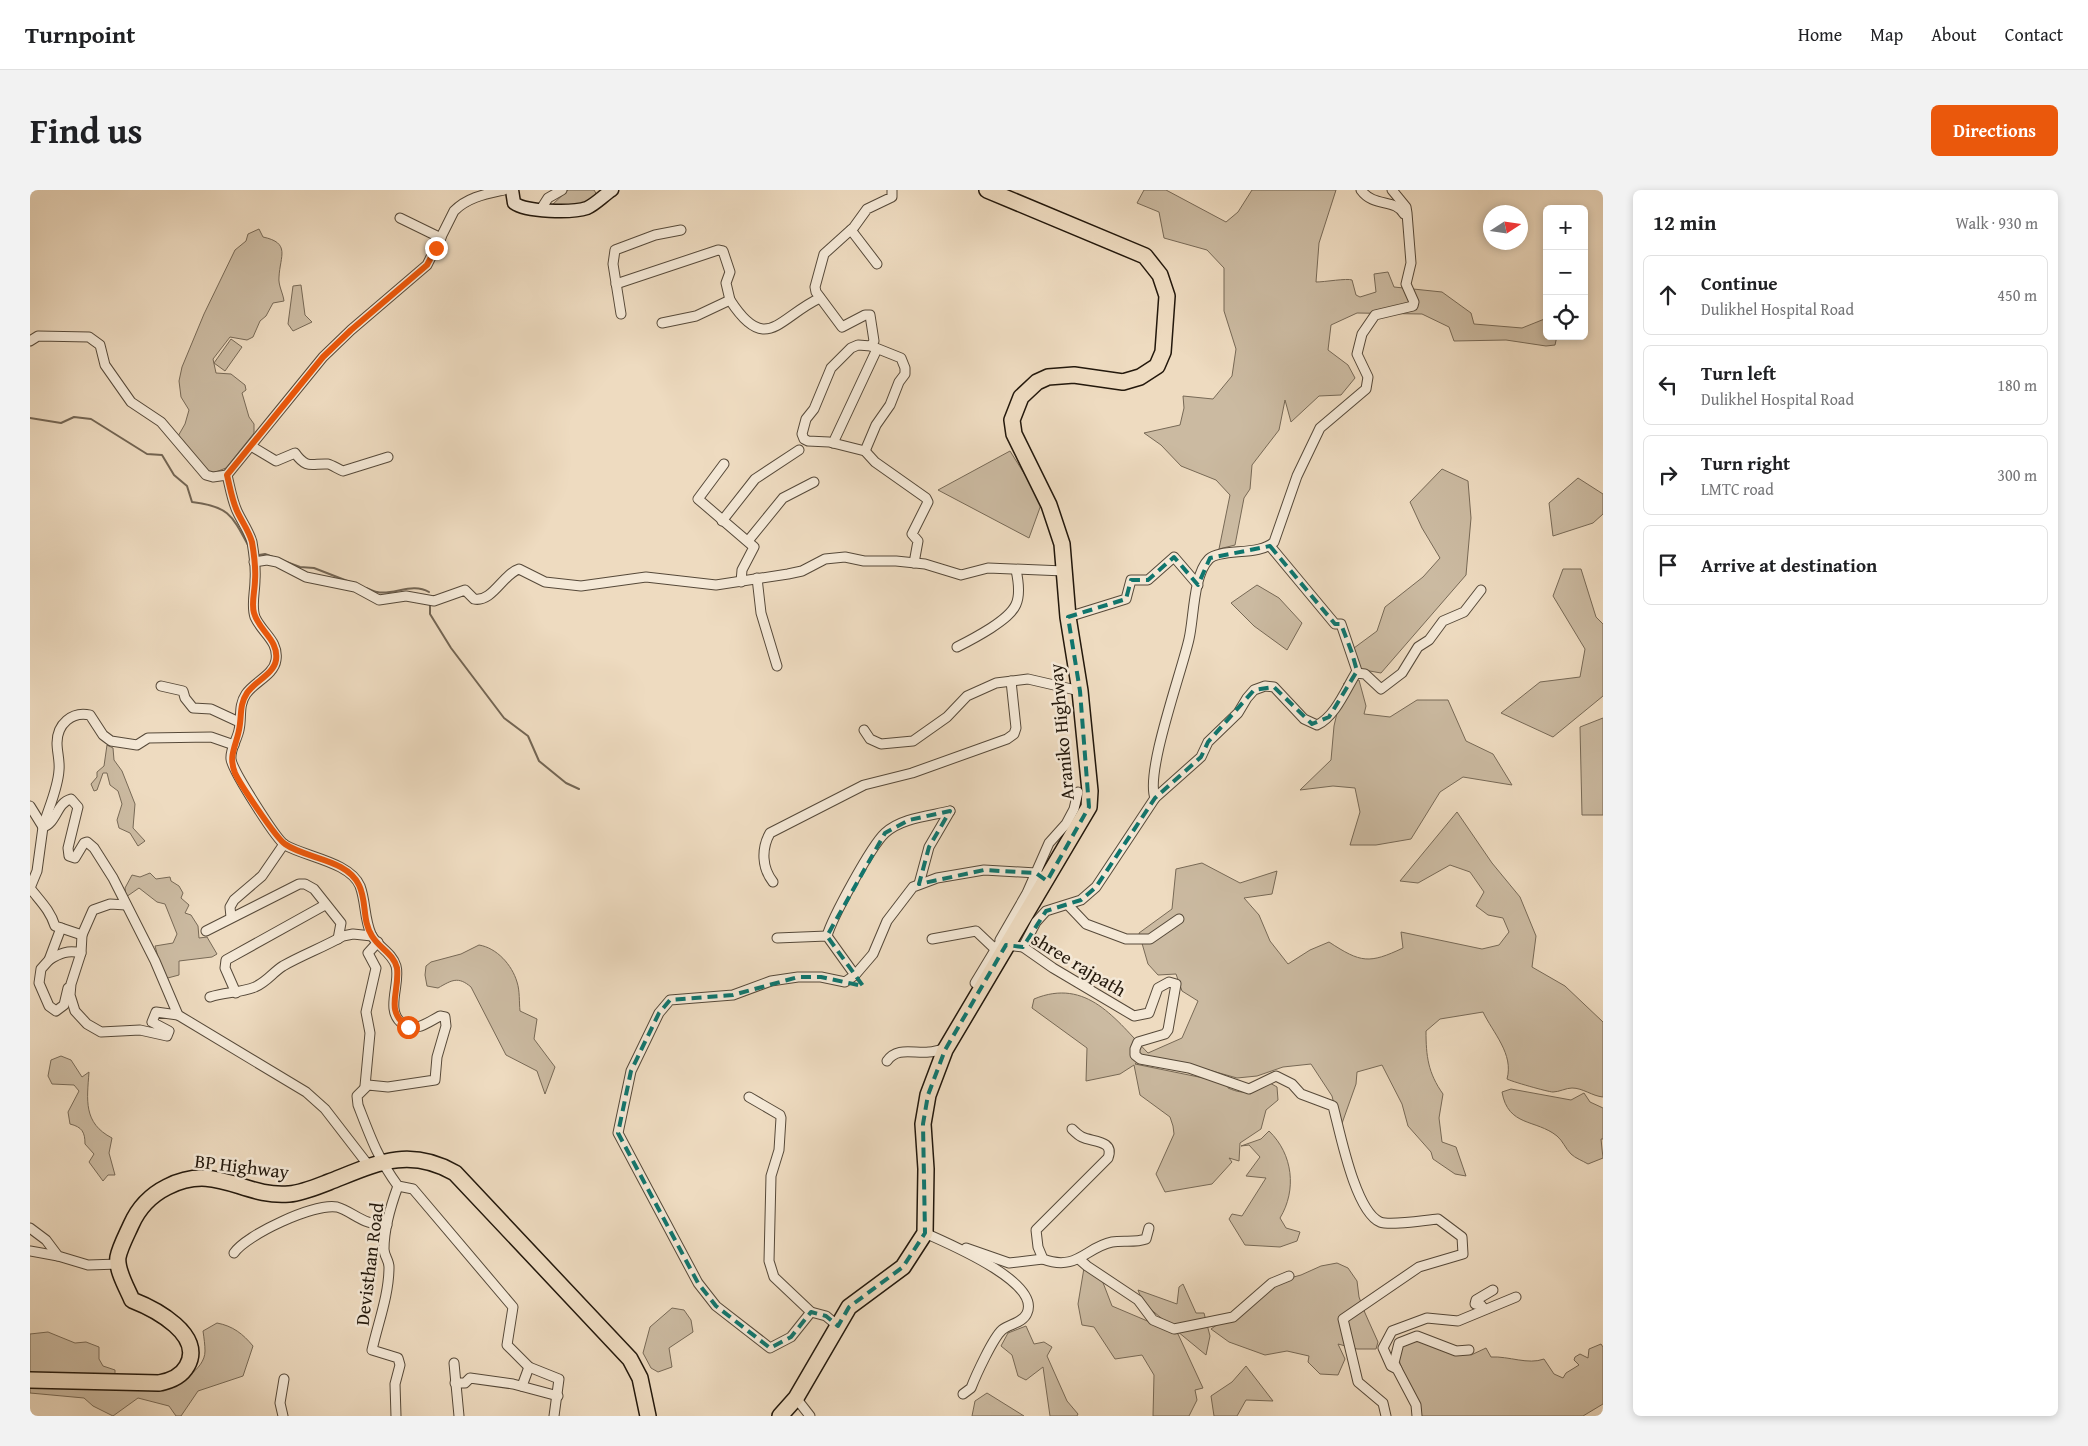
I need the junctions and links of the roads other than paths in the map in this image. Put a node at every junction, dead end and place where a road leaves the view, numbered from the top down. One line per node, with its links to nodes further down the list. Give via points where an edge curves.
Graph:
1 (467, 190): 10 (street)
2 (506, 190): 3 (street); 10 (street)
3 (512, 190): 11 (street, via 517,205)
4 (562, 190): 11 (street, via 548,198)
5 (612, 190): 11 (street, via 585,208)
6 (892, 190): 15 (street, via 892,197 867,209)
7 (987, 190): 39 (highway, Araniko Highway, via 1144,256 1160,274 1167,296 1163,352 1157,366 1123,382 1074,375 1048,377 1029,388 1015,409 1012,420 1014,434 1049,505 1062,544)
8 (1361, 190): 13 (street, via 1375,202 1398,206)
9 (1392, 190): 13 (street, via 1406,207)
10 (474, 198): 16 (street, via 454,211)
11 (541, 209)
12 (400, 218): 16 (street)
13 (1407, 220): 35 (street, via 1411,263 1406,284 1413,306 1375,315 1362,334 1357,354 1368,384 1362,394 1320,428)
14 (681, 230): 18 (street, via 655,235 615,250)
15 (852, 230): 17 (street); 19 (street, via 824,254 815,287)
16 (441, 238): 26 (street, via 427,265 328,352)
17 (877, 264)
18 (616, 284): 20 (street, via 718,250 723,251 730,272 726,283); 21 (street)
19 (820, 298): 20 (street, via 766,330 742,319); 24 (street, via 842,327 870,315)
20 (730, 300): 22 (street, via 696,316)
21 (621, 314)
22 (662, 323)
23 (30, 341): 31 (street, via 38,336 90,337 96,340 105,365 131,402 161,422 206,475)
24 (874, 348): 25 (street); 25 (street, via 858,345 841,356 831,368 814,409 806,419 804,439); 28 (street, via 901,358 906,368)
25 (833, 442): 28 (street)
26 (251, 446): 29 (street, via 276,461 295,453 301,461 313,466 328,464 343,471); 31 (street)
27 (799, 450): 33 (street, via 755,479)
28 (865, 451): 37 (street, via 918,490 928,502 912,534 918,541)
29 (388, 457)
30 (724, 464): 33 (street, via 698,498)
31 (227, 475): 36 (street, via 237,511 249,533)
32 (814, 482): 34 (street, via 783,498)
33 (722, 521): 34 (street)
34 (748, 541): 41 (street, via 754,550 742,570)
35 (1270, 546): 42 (street, via 1210,558); 47 (street, via 1335,624 1341,624)
36 (254, 561): 41 (street, via 277,562 306,577 334,581 379,600 406,596 434,602 464,590 478,600 519,569 545,582 581,586 646,577 716,585); 51 (street, via 253,611 271,639 276,662 248,692 240,710)
37 (914, 563): 38 (street, via 938,566 961,575 988,568); 40 (street, via 825,559 802,571)
38 (1016, 570): 39 (street); 45 (street, via 1020,590 1011,614 978,638)
39 (1064, 571): 44 (highway, Araniko Highway)
40 (757, 578): 41 (street); 46 (street, via 760,613)
41 (741, 582)
42 (1198, 585): 44 (street, via 1174,557 1148,580 1131,580 1126,600); 55 (street, via 1189,640 1175,683 1152,784)
43 (1481, 590): 47 (street, via 1464,612 1443,621 1429,640 1418,647 1402,673 1381,689 1365,674)
44 (1068, 617): 50 (highway, Araniko Highway)
45 (957, 647)
46 (777, 666)
47 (1356, 673): 55 (street, via 1329,717 1317,725 1304,719 1274,687 1254,690 1238,712 1208,742 1202,757)
48 (1011, 681): 50 (street, via 1028,679); 52 (street, via 996,683 967,696 947,717 913,741 881,744 870,739); 61 (street, via 1014,734 912,773 864,785 770,833 765,842 764,864)
49 (161, 686): 51 (street, via 183,691 193,708 211,709)
50 (1080, 691): 60 (highway, Araniko Highway, via 1090,791 1088,807)
51 (240, 722): 53 (street)
52 (864, 730)
53 (234, 745): 57 (street, via 210,737 148,738 137,745 111,741 90,715 73,715 58,733 59,770); 58 (street, via 231,759 236,774)
54 (1078, 792): 60 (street, via 1074,810 1049,843)
55 (1155, 798): 66 (street, via 1096,888)
56 (30, 806): 57 (street)
57 (43, 827): 59 (street); 64 (street, via 52,822 66,800 76,802 78,807 68,856 76,858 84,843 91,844)
58 (284, 844): 67 (street, via 262,876 234,900 230,906); 75 (street, via 344,869 357,880 365,904 365,918)
59 (34, 868): 63 (street)
60 (1041, 877): 62 (street, via 984,870); 77 (highway, Araniko Highway)
61 (773, 882)
62 (919, 884): 72 (street, via 929,847 950,812 909,820 885,833 843,902); 81 (street, via 913,886 887,921 873,954)
63 (30, 888): 69 (street, via 49,909 55,926)
64 (126, 905): 71 (street, via 110,904 93,910); 86 (street)
65 (325, 905): 67 (street, via 314,889 299,884); 74 (street, via 341,923); 84 (street, via 228,958 224,962 225,968)
66 (1068, 905): 68 (street, via 1086,924 1126,939 1150,939); 78 (street, via 1046,911 1036,922)
67 (231, 917): 70 (street)
68 (1179, 919)
69 (61, 928): 71 (street); 80 (street)
70 (206, 931)
71 (82, 935): 79 (street)
72 (827, 936): 73 (street); 81 (street)
73 (777, 938)
74 (338, 939): 75 (street, via 353,934); 84 (street, via 281,967 268,980)
75 (375, 939): 89 (street, via 368,953 376,968 366,1012 370,1033); 89 (street, via 392,957 397,968 394,1009 399,1021 408,1027 418,1027 440,1016 445,1017 446,1026 437,1057 435,1080)
76 (932, 939): 77 (street, via 976,931)
77 (1001, 945): 78 (street, shree rajpath); 82 (street); 87 (highway, Araniko Highway)
78 (1023, 947): 129 (street, shree rajpath, via 1134,1016 1149,1013 1158,988 1169,982 1176,984 1168,1030 1165,1034 1138,1042 1135,1055 1140,1060 1189,1068 1249,1089 1276,1076 1292,1084 1301,1094 1333,1106 1354,1183 1370,1215 1382,1223 1438,1219 1462,1237 1463,1254 1419,1267 1343,1319 1358,1382 1384,1403)
79 (81, 953): 80 (street, via 60,952); 83 (street)
80 (49, 960): 83 (street, via 41,968 39,984 49,1006 56,1011 64,1005)
81 (855, 975): 109 (street, via 845,982 798,977 771,981 733,995 670,1000 659,1013 631,1071 618,1133 698,1284 716,1306 770,1348 791,1337)
82 (975, 983)
83 (71, 984): 86 (street, via 70,995 75,1011 87,1024 101,1032 140,1030 167,1036 169,1030 152,1022 156,1012)
84 (236, 993): 85 (street, via 223,992)
85 (210, 998)
86 (178, 1015): 92 (street, via 306,1092 326,1109)
87 (945, 1050): 88 (street, via 902,1052); 97 (highway, Araniko Highway, via 928,1095 923,1124)
88 (887, 1061)
89 (365, 1086): 92 (street, via 357,1096 358,1105)
90 (749, 1097): 109 (street, via 781,1118 779,1150 771,1176 769,1261 774,1278)
91 (1072, 1130): 102 (street, via 1082,1137 1102,1141 1110,1153 1036,1230)
92 (375, 1164): 93 (street); 104 (highway, BP Highway, via 288,1194 271,1193 213,1178 187,1178 158,1191 144,1204 134,1218 118,1256); 122 (highway, BP Highway, via 417,1158 437,1163 455,1173 630,1359 640,1378)
93 (398, 1186): 94 (street, Devisthan Road); 113 (street, via 413,1189 513,1307 507,1345)
94 (388, 1224): 100 (street, via 368,1222 337,1207 319,1209 289,1219 239,1245); 124 (street, Devisthan Road, via 384,1249 389,1267 372,1350 398,1358 400,1366 394,1384)
95 (30, 1228): 101 (street, via 46,1240)
96 (1149, 1228): 103 (street, via 1146,1239 1110,1242)
97 (925, 1233): 98 (street); 110 (highway, via 903,1267 849,1307)
98 (958, 1246): 102 (street, via 1009,1263); 119 (street, via 1012,1279 1025,1295 1028,1306 1023,1318 1000,1331 971,1388)
99 (30, 1251): 101 (street)
100 (234, 1253)
101 (58, 1256): 104 (street, via 88,1265)
102 (1043, 1259): 103 (street, via 1055,1263)
103 (1079, 1259): 105 (street, via 1138,1300 1153,1320 1174,1329 1233,1317 1272,1283)
104 (120, 1264): 116 (highway, BP Highway, via 132,1300 153,1308 187,1337 191,1349 190,1362 185,1370 177,1377 159,1382)
105 (1289, 1276)
106 (1493, 1290): 108 (street, via 1476,1300 1475,1304)
107 (1516, 1297): 108 (street)
108 (1484, 1309): 114 (street, via 1458,1321 1427,1318 1392,1331 1383,1348 1391,1366)
109 (811, 1312): 110 (street, via 826,1316)
110 (838, 1326): 121 (highway)
111 (1469, 1350): 114 (street, via 1456,1351 1417,1336 1399,1343 1394,1363)
112 (454, 1363): 117 (street)
113 (529, 1367): 118 (street); 120 (street, via 559,1379)
114 (1397, 1369): 130 (street, via 1416,1405)
115 (284, 1379): 123 (street, via 280,1403)
116 (30, 1380)
117 (455, 1383): 118 (street, via 465,1383 470,1378); 125 (street)
118 (522, 1386): 120 (street)
119 (963, 1394)
120 (558, 1396): 126 (street)
121 (796, 1398): 127 (highway); 128 (street)
122 (645, 1412)
123 (283, 1416)
124 (396, 1416)
125 (459, 1416)
126 (554, 1416)
127 (780, 1416)
128 (810, 1416)
129 (1386, 1416)
130 (1417, 1416)

